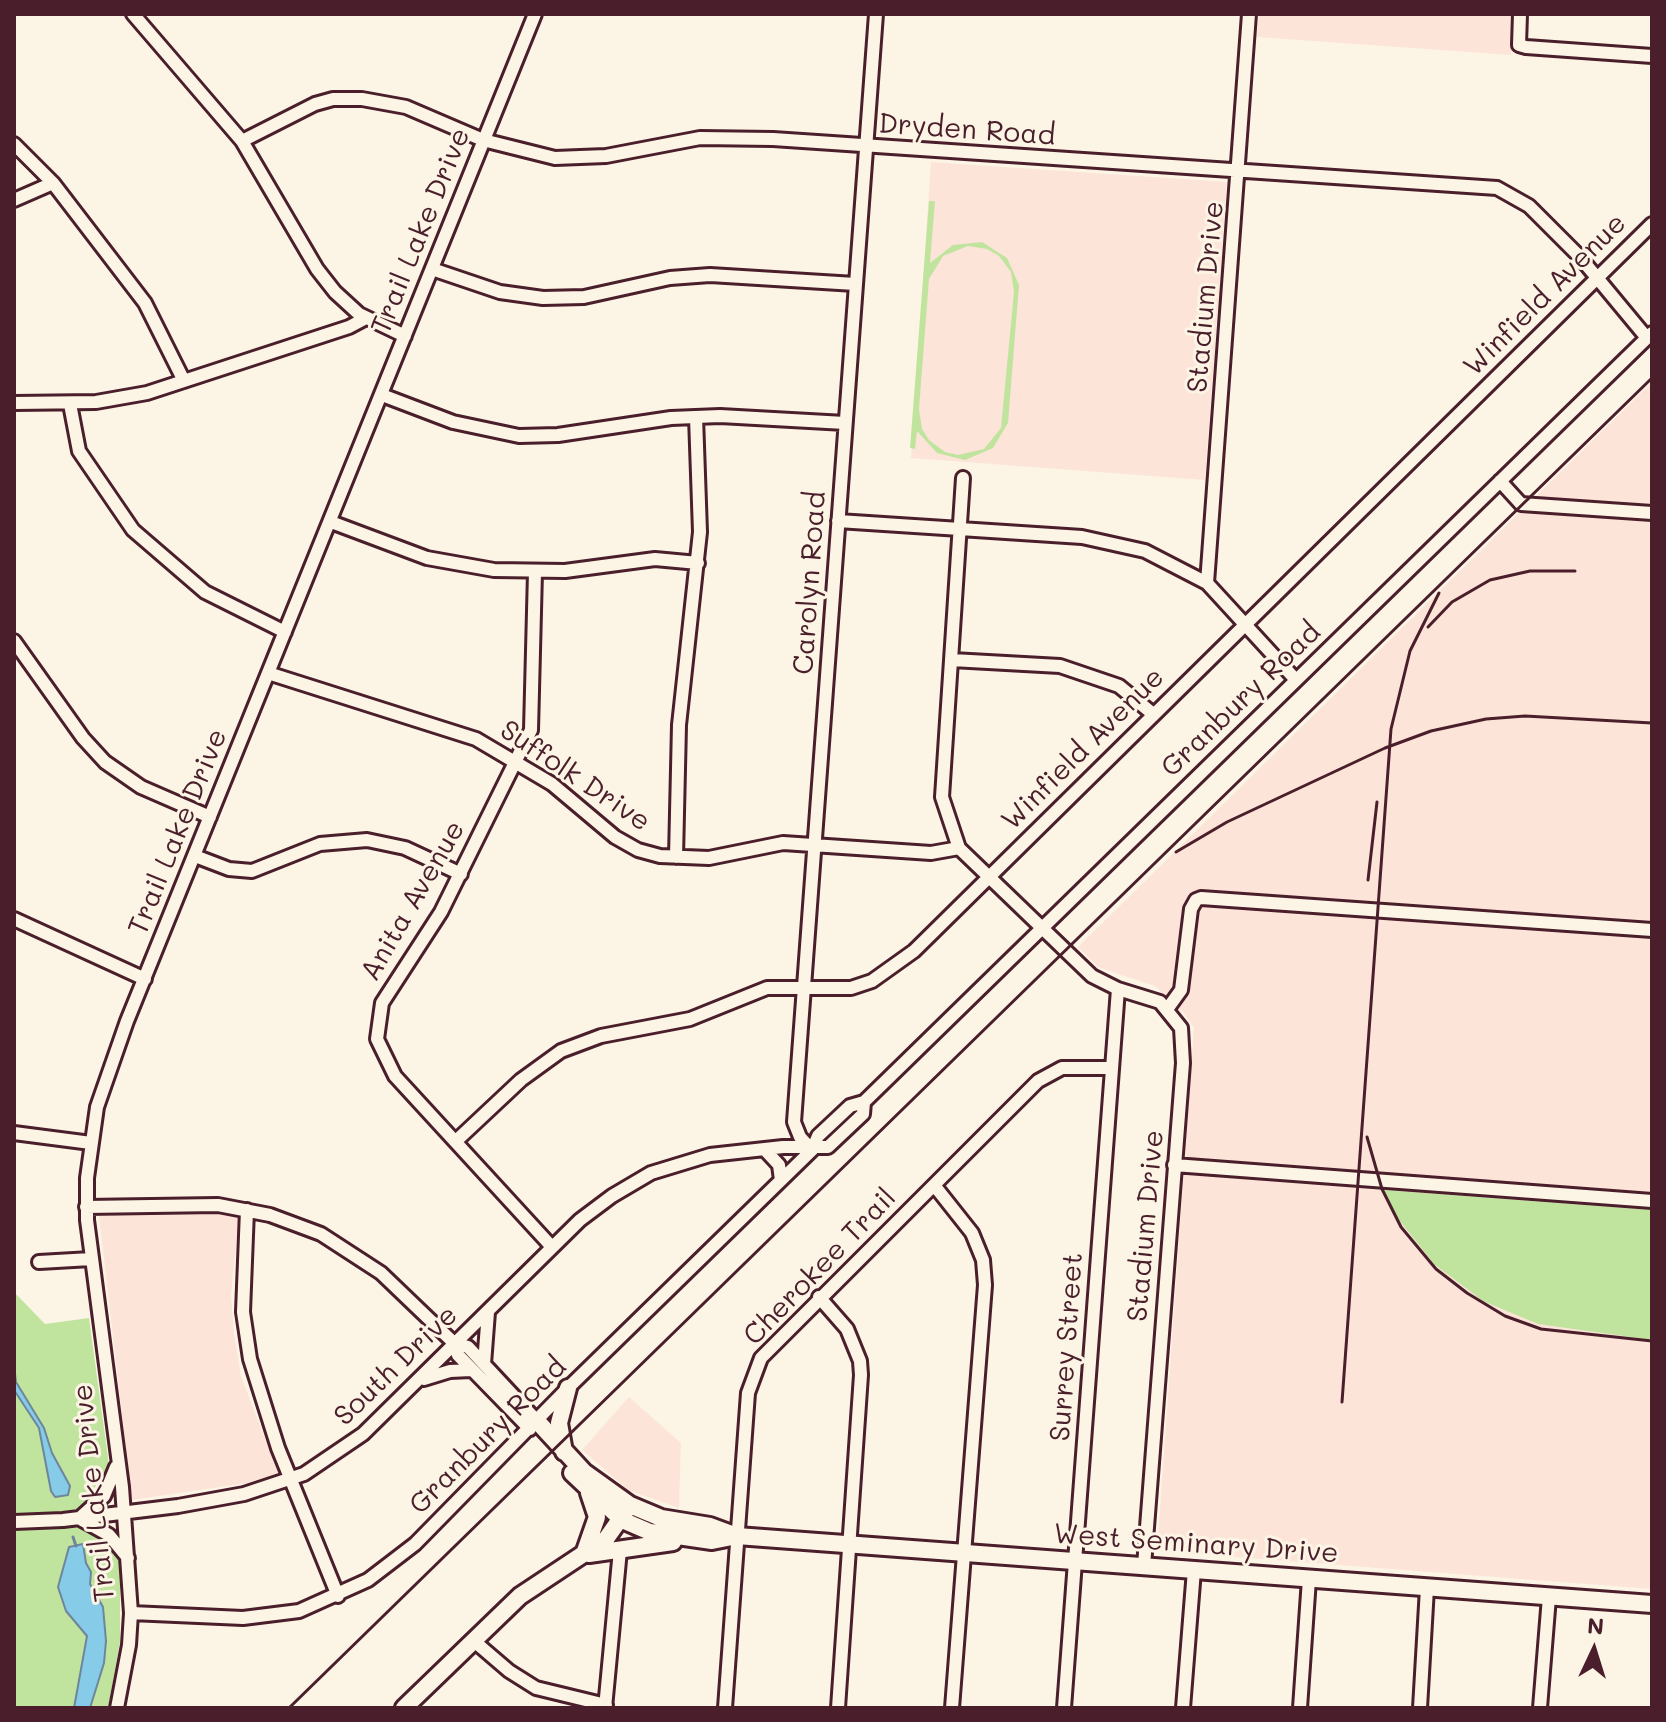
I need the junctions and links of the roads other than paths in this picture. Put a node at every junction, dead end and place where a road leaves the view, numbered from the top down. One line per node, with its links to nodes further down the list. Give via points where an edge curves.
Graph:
1 (133, 14): 7 (street)
2 (154, 14): 7 (street)
3 (535, 14): 9 (street, Trail Lake Drive)
4 (876, 14): 12 (street, Carolyn Road)
5 (1249, 14): 13 (street, Stadium Drive)
6 (1520, 14): 8 (street, via 1519,45)
7 (143, 24): 10 (street)
8 (1652, 56)
9 (483, 140): 10 (street, Dryden Road, via 406,107 333,99); 12 (street, Dryden Road, via 538,156 575,159 700,138); 17 (street, Trail Lake Drive)
10 (242, 141): 20 (street, via 317,269)
11 (14, 144): 14 (street)
12 (868, 148): 13 (street, Dryden Road); 19 (street, Carolyn Road)
13 (1240, 173): 18 (street, Dryden Road, via 1497,188 1529,206); 37 (street, Stadium Drive)
14 (53, 183): 15 (street); 23 (street, via 145,303)
15 (14, 200)
16 (1652, 224): 18 (street, Winfield Avenue)
17 (432, 269): 19 (street, via 500,292 543,298 584,297 710,275); 22 (street, Trail Lake Drive)
18 (1598, 277): 21 (street, Dryden Road); 38 (street, Winfield Avenue)
19 (855, 284): 28 (street, Carolyn Road)
20 (366, 318): 22 (street); 23 (street)
21 (1650, 335): 30 (street, Granbury Road)
22 (405, 336): 24 (street, Trail Lake Drive)
23 (184, 381): 26 (street, via 123,398)
24 (382, 395): 27 (street, via 453,422 519,436); 33 (street, Trail Lake Drive)
25 (14, 403): 26 (street)
26 (70, 404): 39 (street, via 79,451 133,530 205,592)
27 (696, 417): 28 (street, via 773,416); 35 (street)
28 (845, 423): 32 (street, Carolyn Road)
29 (963, 478): 34 (street)
30 (1500, 481): 31 (street, via 1521,504); 43 (street, Granbury Road)
31 (1652, 513)
32 (838, 521): 34 (street); 47 (street, Carolyn Road)
33 (331, 522): 36 (street, via 427,558); 39 (street, Trail Lake Drive)
34 (959, 529): 37 (street, via 1125,545); 41 (street)
35 (698, 563): 36 (street, via 655,559); 50 (street, via 679,725)
36 (535, 572): 45 (street, Anita Avenue, via 531,730)
37 (1207, 583): 38 (street)
38 (1244, 625): 43 (street); 44 (street, Winfield Avenue)
39 (285, 632): 42 (street, Trail Lake Drive)
40 (14, 641): 46 (street, via 105,762 141,787)
41 (952, 660): 44 (street, via 1060,666 1119,686); 48 (street, via 942,797)
42 (268, 673): 45 (street, Suffolk Drive, via 367,707 446,726); 46 (street, Trail Lake Drive)
43 (1296, 680): 54 (street, Granbury Road)
44 (1153, 714): 52 (street, Winfield Avenue)
45 (517, 760): 50 (street, Suffolk Drive, via 615,837 638,850); 51 (street, Anita Avenue)
46 (210, 817): 49 (street, Trail Lake Drive)
47 (814, 845): 48 (street, Suffolk Drive, via 931,853); 50 (street, Suffolk Drive, via 783,843 709,858); 57 (street, Carolyn Road)
48 (959, 848): 52 (street)
49 (195, 856): 51 (street, via 252,871 320,844 367,840 405,848); 56 (street, Trail Lake Drive)
50 (676, 857)
51 (461, 874): 62 (street, Anita Avenue, via 382,1003 377,1039 395,1076)
52 (989, 875): 54 (street); 57 (street, Winfield Avenue, via 914,951 872,981 851,988)
53 (14, 919): 56 (street)
54 (1044, 927): 58 (street, via 1092,976); 64 (street, Granbury Road, via 864,1102 850,1106 818,1136)
55 (1652, 930): 59 (street, via 1208,898 1196,900 1191,909 1181,990)
56 (145, 979): 63 (street, Trail Lake Drive, via 106,1079)
57 (802, 988): 62 (street, Winfield Avenue, via 767,988 690,1019 601,1036 561,1051 521,1080); 64 (street, Carolyn Road, via 794,1122)
58 (1118, 989): 59 (street); 60 (street, Surrey Street)
59 (1168, 1008): 66 (street, Stadium Drive, via 1181,1028 1183,1044)
60 (1112, 1068): 68 (street, Cherokee Trail, via 1062,1068 1038,1081); 97 (street, Surrey Street)
61 (14, 1133): 63 (street)
62 (456, 1141): 72 (street, Anita Avenue)
63 (91, 1143): 70 (street, Trail Lake Drive)
64 (812, 1150): 65 (street, South Drive); 67 (street, Granbury Road)
65 (766, 1151): 67 (street, via 779,1165); 72 (street, South Drive, via 710,1155 651,1173 612,1196)
66 (1174, 1165): 69 (street); 98 (street, Stadium Drive)
67 (781, 1180): 80 (street, Granbury Road)
68 (934, 1185): 75 (street, Cherokee Trail); 94 (street, via 972,1233 983,1260 985,1285)
69 (1652, 1201)
70 (86, 1207): 71 (street, West Seminary Drive, via 191,1203); 73 (street, Trail Lake Drive)
71 (247, 1210): 77 (street, West Seminary Drive, via 295,1223 340,1244 381,1273); 84 (street, via 245,1332 257,1386)
72 (552, 1247): 76 (street, South Drive)
73 (91, 1259): 74 (street); 83 (street, Trail Lake Drive)
74 (39, 1262)
75 (819, 1297): 90 (street, Cherokee Trail, via 772,1343 752,1375); 92 (street, via 847,1329 860,1361)
76 (488, 1311): 77 (street, South Drive); 78 (street)
77 (454, 1343): 78 (street, West Seminary Drive, via 458,1355); 79 (street, South Drive)
78 (478, 1367): 79 (street); 81 (street, West Seminary Drive)
79 (418, 1383): 84 (street, South Drive, via 348,1446)
80 (568, 1388): 81 (street, Granbury Road); 82 (main road, via 559,1423)
81 (533, 1425): 82 (main road, West Seminary Drive); 85 (main road, West Seminary Drive); 102 (street, Granbury Road, via 415,1544)
82 (564, 1453): 87 (main road, West Seminary Drive)
83 (118, 1460): 86 (street, Trail Lake Drive); 88 (street, via 104,1496)
84 (292, 1480): 86 (street, South Drive, via 230,1497); 102 (street)
85 (587, 1488): 87 (main road, West Seminary Drive); 95 (main road, via 597,1517)
86 (124, 1512): 88 (street, South Drive); 96 (street, Trail Lake Drive)
87 (626, 1512): 90 (main road, West Seminary Drive, via 710,1526); 91 (main road, West Seminary Drive, via 650,1532); 95 (main road, via 606,1539)
88 (79, 1519): 89 (street, South Drive); 96 (street, via 109,1535)
89 (14, 1522)
90 (737, 1536): 91 (main road, West Seminary Drive); 92 (main road, West Seminary Drive); 110 (street, Cherokee Trail)
91 (691, 1540): 93 (main road)
92 (848, 1544): 94 (main road, West Seminary Drive); 111 (street)
93 (620, 1550): 95 (main road); 107 (street)
94 (963, 1553): 97 (main road, West Seminary Drive); 112 (street)
95 (584, 1555): 106 (main road, via 520,1596)
96 (128, 1558): 105 (street, Trail Lake Drive)
97 (1075, 1561): 98 (main road, West Seminary Drive); 113 (street, Surrey Street)
98 (1144, 1566): 99 (main road, West Seminary Drive)
99 (1194, 1570): 100 (main road, West Seminary Drive); 114 (street)
100 (1309, 1579): 101 (main road, West Seminary Drive); 115 (street)
101 (1427, 1588): 103 (main road, West Seminary Drive); 116 (street)
102 (338, 1596): 105 (street, Granbury Road, via 299,1611 243,1618)
103 (1549, 1597): 104 (main road, West Seminary Drive); 117 (street)
104 (1652, 1604)
105 (131, 1613): 108 (street, Trail Lake Drive)
106 (474, 1641): 107 (street, via 536,1688); 109 (main road)
107 (606, 1706)
108 (117, 1708)
109 (404, 1708)
110 (725, 1708)
111 (838, 1708)
112 (952, 1708)
113 (1064, 1708)
114 (1183, 1708)
115 (1300, 1708)
116 (1420, 1708)
117 (1540, 1708)

